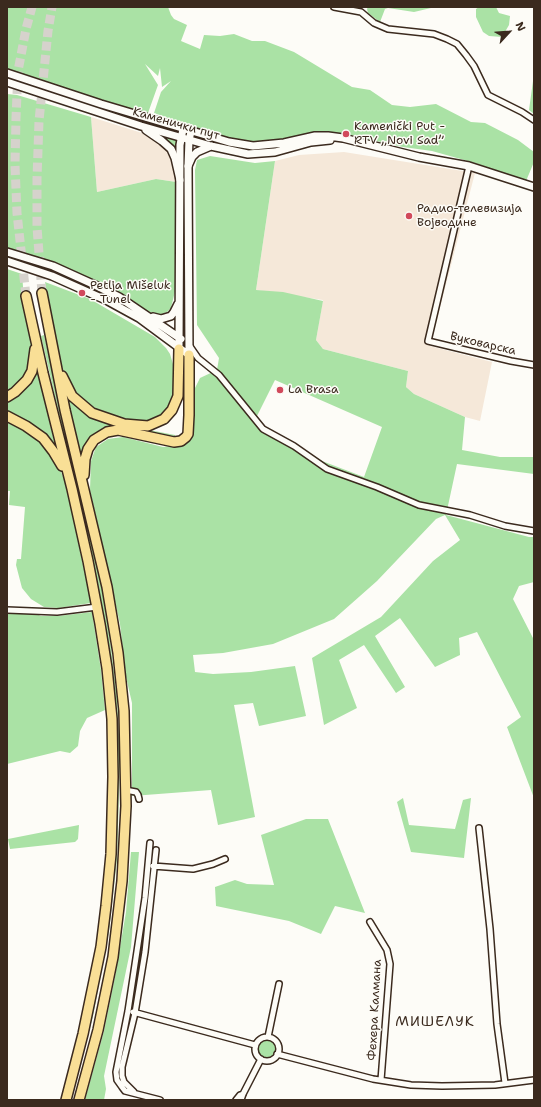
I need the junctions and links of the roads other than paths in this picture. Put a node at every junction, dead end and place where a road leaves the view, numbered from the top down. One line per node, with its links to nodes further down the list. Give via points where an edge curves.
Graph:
1 (334, 7): 3 (street)
2 (364, 7): 3 (street)
3 (361, 12): 6 (street, via 374,23 388,29 434,34 457,44 474,66 488,95)
4 (7, 73): 8 (main road, Каменички пут)
5 (7, 83): 7 (main road, Каменички пут)
6 (534, 120)
7 (141, 126): 10 (main road, Каменички пут); 16 (main road, via 171,149)
8 (183, 129): 9 (main road, Каменички пут); 10 (main road)
9 (191, 132): 11 (main road, Каменички пут, via 253,146 315,136); 12 (main road)
10 (181, 137): 12 (main road, Каменички пут); 16 (main road)
11 (343, 138): 13 (main road, Каменички пут, via 311,142 261,154 248,154); 15 (main road, Каменички пут, via 419,158)
12 (189, 140): 13 (main road, Каменички пут); 14 (main road)
13 (210, 146): 14 (main road, via 197,152)
14 (188, 166): 27 (main road)
15 (469, 166): 17 (main road, Каменички пут); 30 (street, Вуковарска, via 428,341)
16 (180, 180): 22 (main road)
17 (534, 187)
18 (7, 252): 23 (main road, via 74,275)
19 (7, 261): 26 (main road, via 52,276 108,301 139,318)
20 (42, 293): 28 (highway)
21 (26, 296): 24 (highway)
22 (180, 298): 23 (main road, via 171,316 156,318); 25 (main road)
23 (143, 312): 25 (main road)
24 (34, 331): 31 (highway, via 35,352 32,371 21,387); 33 (highway)
25 (179, 338): 26 (main road); 27 (main road)
26 (179, 349): 27 (main road); 28 (highway, via 178,396 172,410 164,419 148,426 111,420 92,413 81,405 72,396)
27 (189, 350): 29 (street); 29 (street); 34 (highway, via 189,415 186,437 174,442 118,430 102,434 91,444 85,459)
28 (54, 356): 34 (highway)
29 (198, 358): 35 (street, via 219,375 263,429 294,446 327,469 419,505)
30 (534, 365)
31 (7, 397)
32 (7, 416): 33 (highway, via 43,438 53,451)
33 (72, 489): 37 (highway)
34 (87, 500): 38 (highway, via 107,586 118,653 123,704)
35 (534, 531)
36 (7, 610): 37 (street)
37 (98, 611): 59 (highway, via 110,706 113,778 111,854 101,947)
38 (125, 790): 39 (street, via 136,792); 60 (highway, via 122,881 112,957 98,1030)
39 (139, 799)
40 (480, 828): 56 (street, via 497,1024)
41 (150, 842): 44 (street)
42 (156, 850): 45 (street)
43 (225, 859): 45 (street, via 193,868)
44 (148, 866): 45 (street); 48 (street)
45 (155, 867): 49 (street)
46 (370, 922): 54 (street, Фехера Калмана, via 387,950 390,964)
47 (279, 984): 50 (street)
48 (128, 1011): 49 (street); 57 (street, via 116,1072 117,1080 122,1087)
49 (135, 1013): 51 (street); 57 (street, via 122,1076 124,1082)
50 (268, 1037): 51 (street, via 260,1039); 52 (street, via 277,1043)
51 (255, 1045): 53 (street, via 256,1053)
52 (277, 1054): 53 (street, via 272,1059); 54 (street)
53 (261, 1059): 58 (street)
54 (381, 1080): 56 (street, via 411,1085 442,1086)
55 (534, 1080): 56 (street)
56 (505, 1083)
57 (136, 1094): 61 (street)
58 (243, 1094): 62 (street); 63 (street)
59 (66, 1100)
60 (79, 1100)
61 (160, 1100)
62 (236, 1100)
63 (241, 1100)

